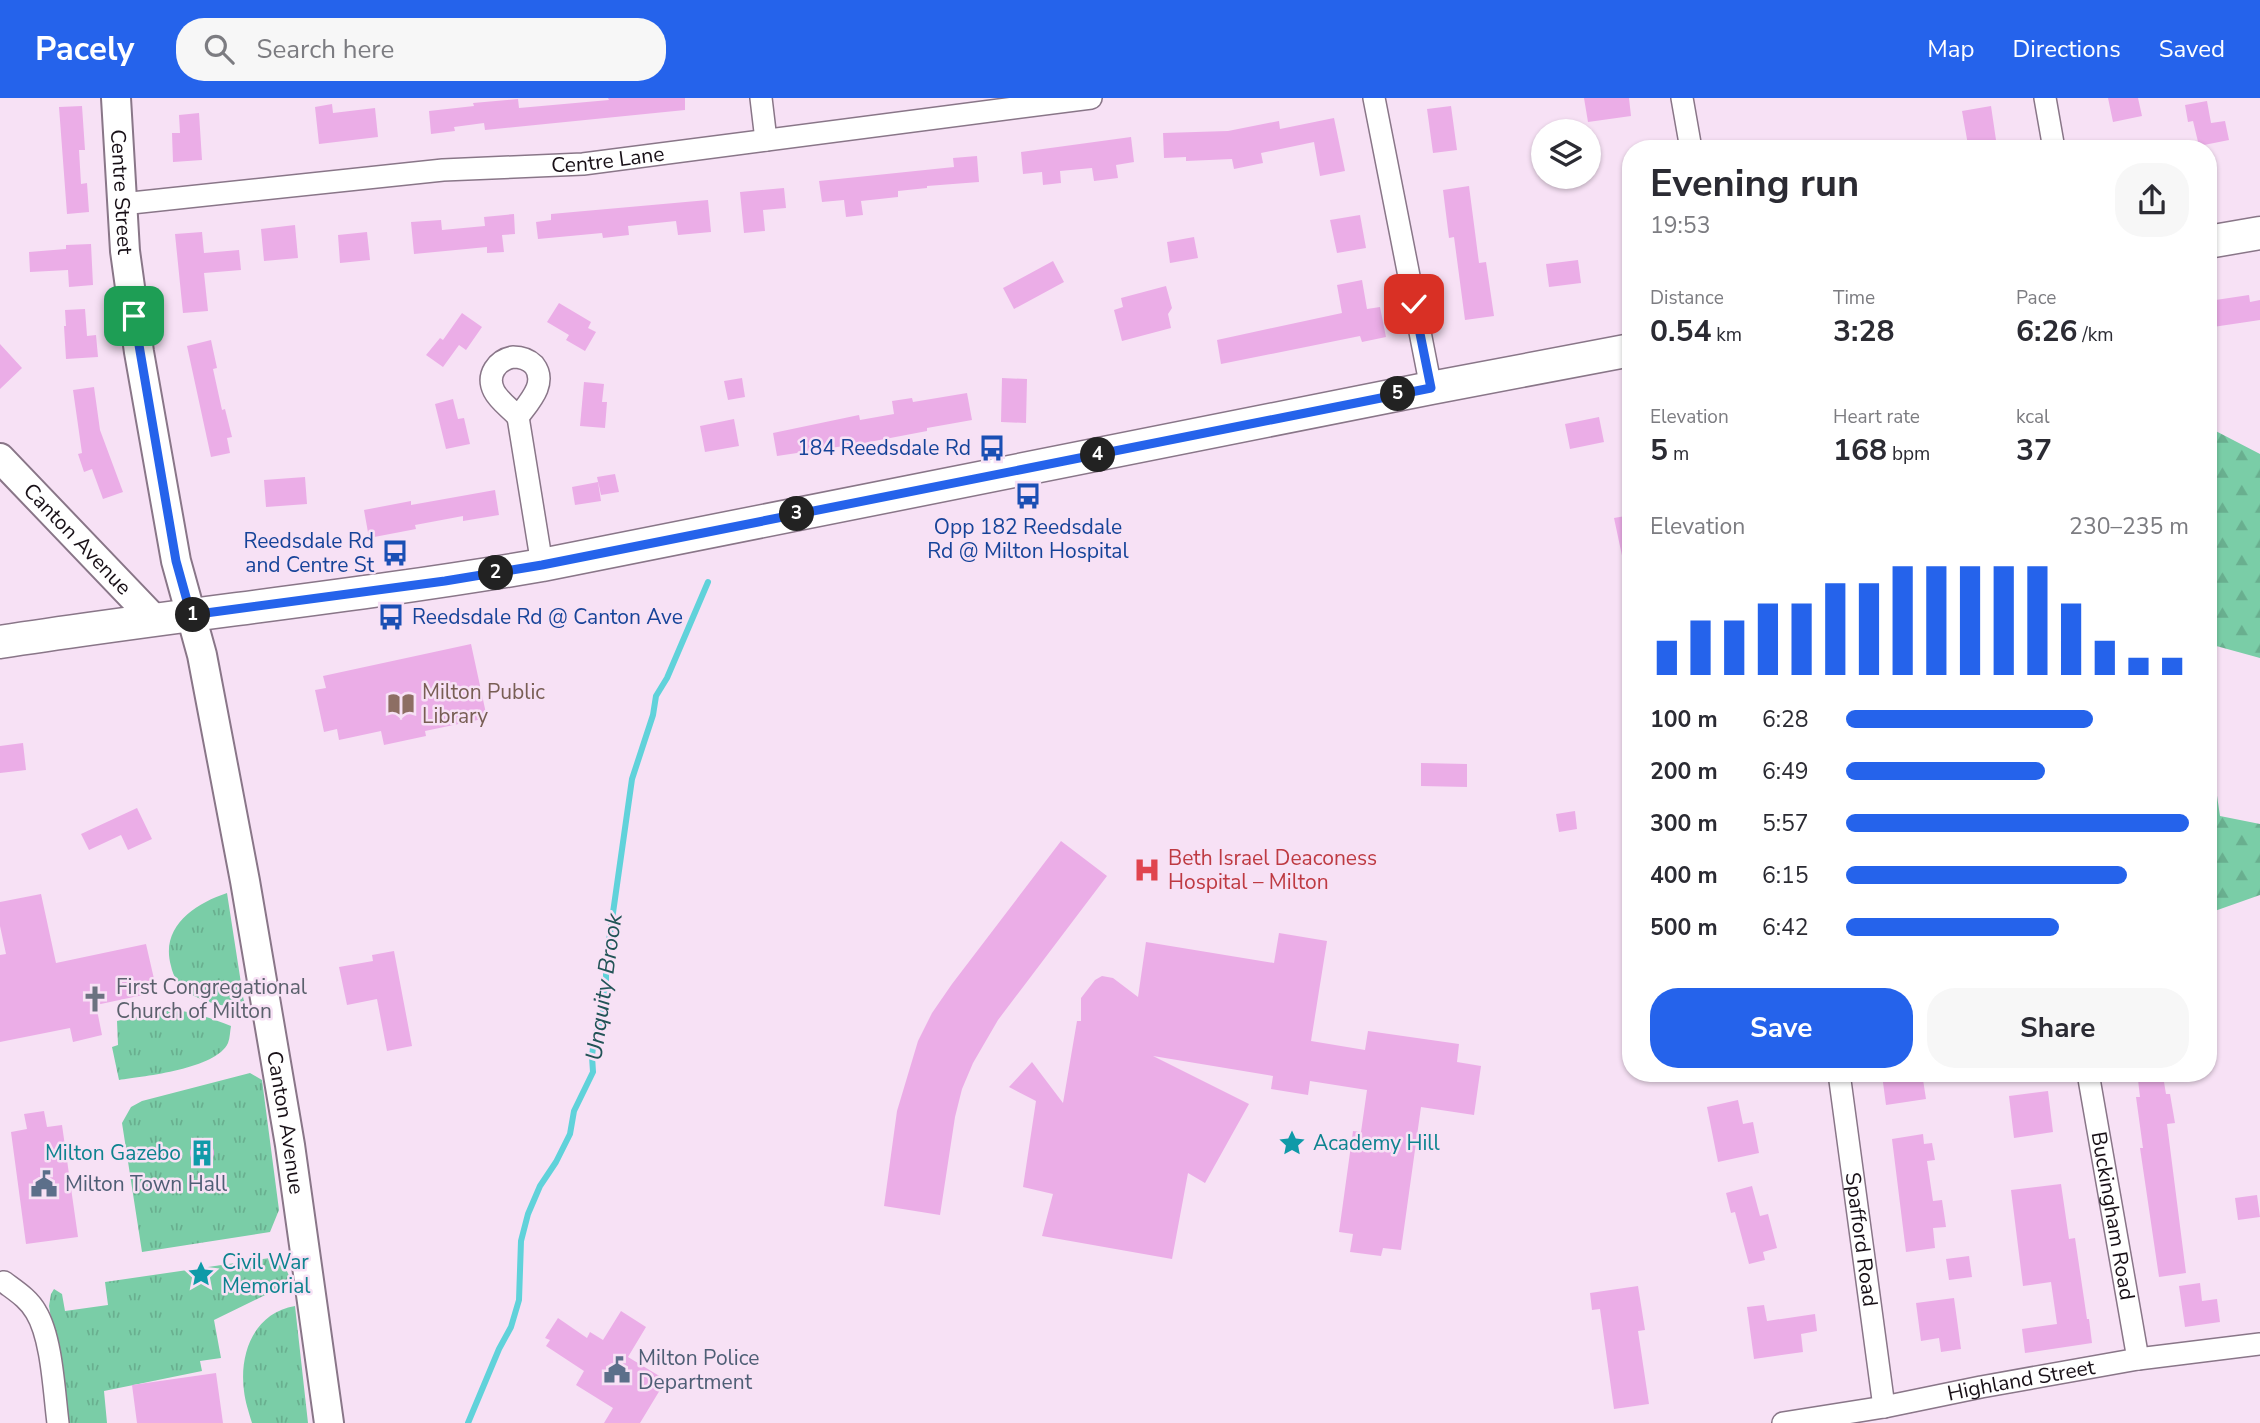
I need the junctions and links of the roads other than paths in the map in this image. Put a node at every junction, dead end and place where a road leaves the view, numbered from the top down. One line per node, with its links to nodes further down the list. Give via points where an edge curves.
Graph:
1 (116, 98): 10 (main road, Centre Street)
2 (761, 98): 7 (street)
3 (1091, 98): 7 (street, Centre Lane)
4 (1374, 98): 14 (street)
5 (1682, 98): 8 (street)
6 (2045, 98): 9 (street)
7 (766, 140): 10 (street, Centre Lane, via 583,164 443,170)
8 (1689, 140)
9 (2052, 140)
10 (122, 204): 18 (main road, Centre Street, via 143,377 176,561)
11 (2260, 233): 12 (main road)
12 (2217, 240)
13 (1622, 352): 14 (main road)
14 (1431, 388): 17 (main road)
15 (518, 416): 17 (street)
16 (0, 458): 19 (main road, Canton Avenue)
17 (542, 565): 18 (main road)
18 (191, 615): 19 (main road); 28 (main road, Canton Avenue, via 269,1015)
19 (155, 620): 20 (main road)
20 (0, 642)
21 (1840, 1082): 26 (street, Spafford Road)
22 (2090, 1082): 25 (street, Buckingham Road)
23 (4, 1282): 27 (street, via 29,1302 41,1322)
24 (2260, 1344): 25 (street, Highland Street)
25 (2137, 1359): 26 (street, Highland Street)
26 (1884, 1407): 29 (street, Highland Street)
27 (58, 1423)
28 (329, 1423)
29 (1783, 1423)

